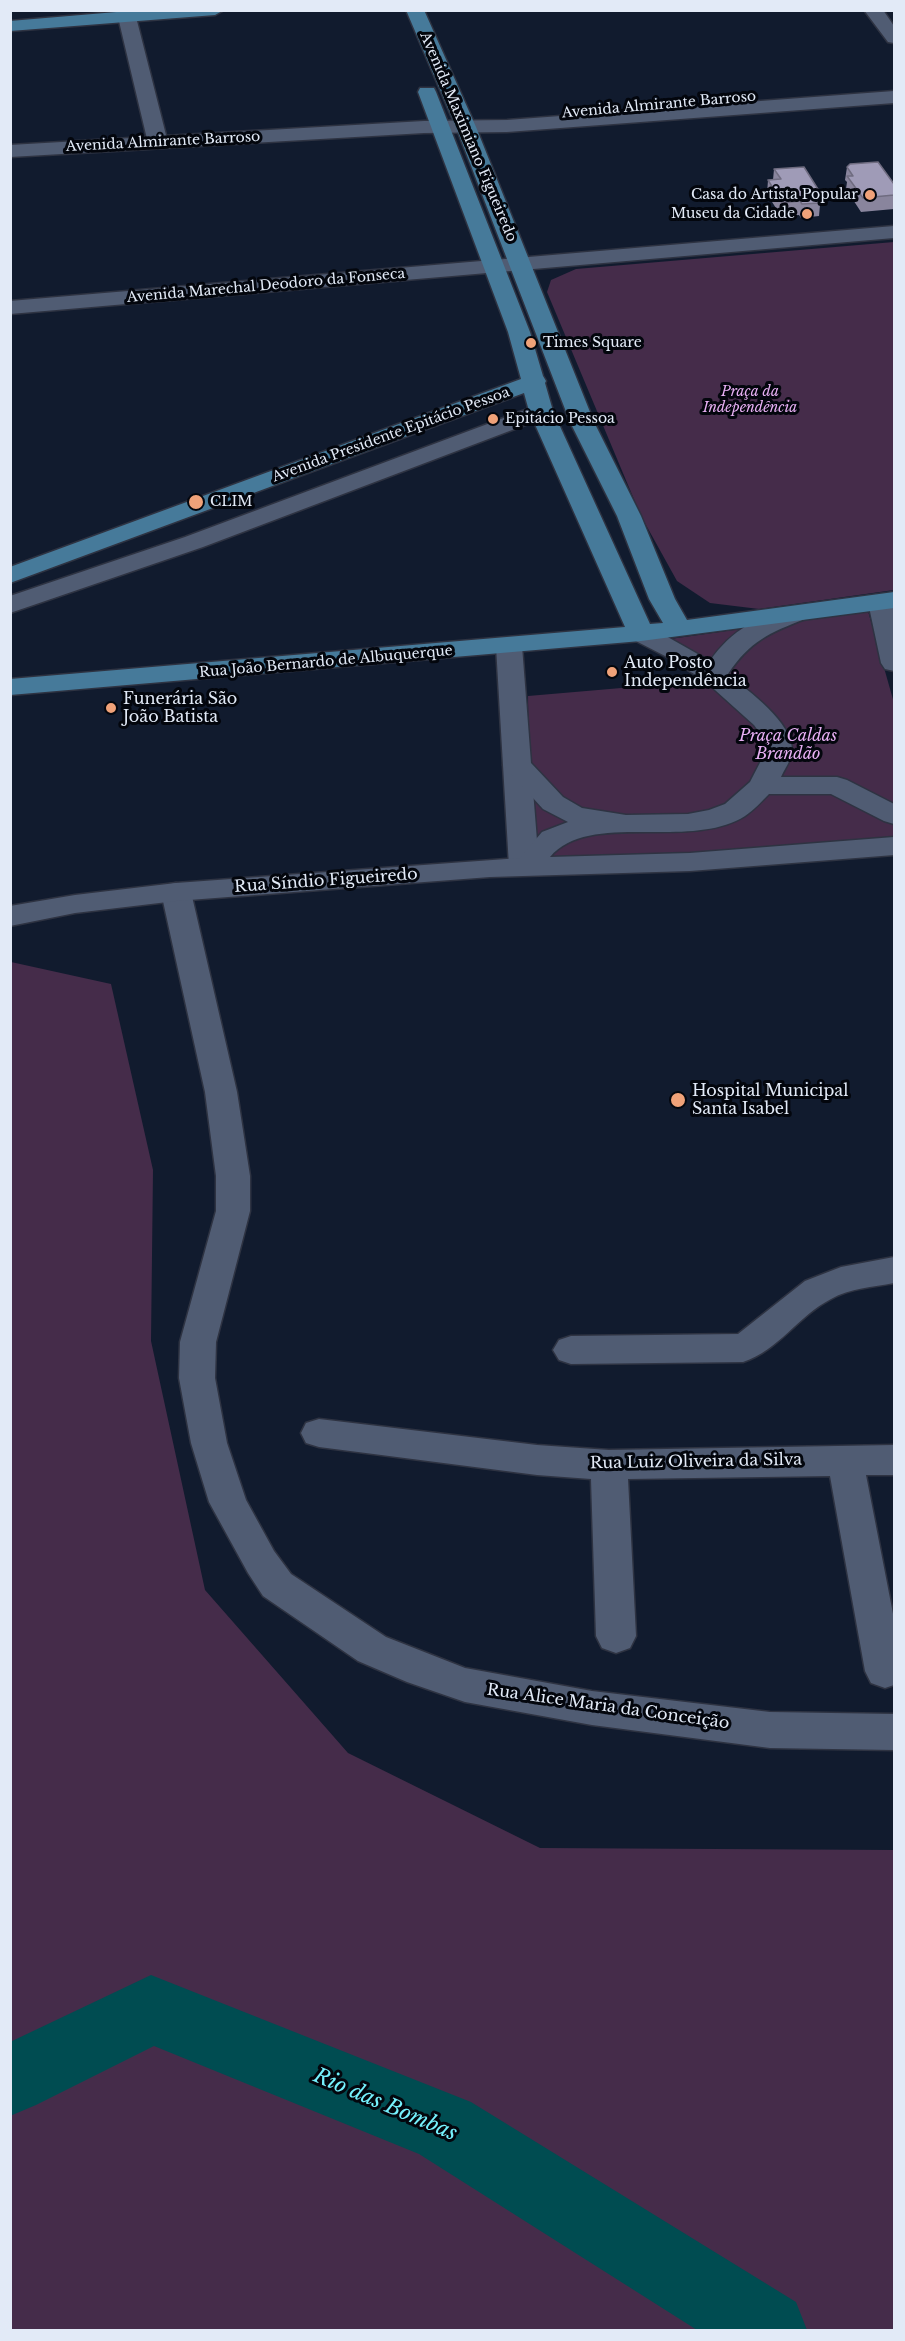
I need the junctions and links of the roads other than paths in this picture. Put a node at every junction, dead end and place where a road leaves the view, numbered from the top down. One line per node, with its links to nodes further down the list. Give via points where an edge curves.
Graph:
1 (22, 10): 5 (main road)
2 (215, 10): 6 (main road)
3 (415, 10): 12 (main road, Avenida Maximiano Figueiredo)
4 (873, 10): 8 (street)
5 (10, 11)
6 (127, 17): 7 (main road); 14 (street)
7 (10, 26)
8 (894, 38)
9 (418, 72): 13 (main road, Avenida Maximiano Figueiredo)
10 (894, 86): 12 (street, Avenida Almirante Barroso)
11 (894, 98): 12 (street, Avenida Almirante Barroso)
12 (465, 124): 13 (street, Avenida Almirante Barroso); 17 (main road, Avenida Maximiano Figueiredo)
13 (435, 126): 14 (street, Avenida Almirante Barroso); 18 (main road, Avenida Maximiano Figueiredo)
14 (158, 143): 15 (street, Avenida Almirante Barroso)
15 (10, 151)
16 (894, 232): 17 (street)
17 (521, 264): 18 (street, Avenida Marechal Deodoro da Fonseca); 26 (main road, via 582,422 629,516 662,599)
18 (492, 266): 19 (street, Avenida Marechal Deodoro da Fonseca); 20 (main road)
19 (10, 308)
20 (535, 381): 21 (main road); 22 (main road, Avenida Presidente Epitácio Pessoa)
21 (542, 411): 24 (street, Avenida Presidente Epitácio Pessoa, via 194,542); 27 (main road)
22 (10, 576)
23 (888, 601): 25 (main road); 29 (street)
24 (10, 605)
25 (796, 614): 26 (main road); 30 (street, via 745,635 731,648)
26 (679, 628): 27 (main road)
27 (641, 633): 28 (main road, Rua João Bernardo de Albuquerque); 30 (street)
28 (509, 646): 31 (main road, Rua João Bernardo de Albuquerque); 32 (street)
29 (894, 663)
30 (714, 675): 33 (street, via 764,719 776,736 779,753)
31 (10, 687)
32 (517, 765): 36 (street, via 562,810); 40 (street)
33 (762, 786): 34 (street, via 837,786); 35 (street, via 735,810)
34 (894, 815)
35 (688, 823): 37 (street); 39 (street, via 703,842)
36 (626, 824): 37 (street); 40 (street, via 584,828 556,836 542,845)
37 (655, 825): 39 (street, via 649,846)
38 (894, 846): 39 (street)
39 (678, 862): 40 (street)
40 (527, 866): 41 (street, Rua Síndio Figueiredo)
41 (176, 892): 42 (street, Rua Síndio Figueiredo, via 63,899); 51 (street, Rua Alice Maria da Conceição, via 221,1092 233,1176 233,1211 198,1342 197,1378 208,1443 228,1502 277,1585 372,1648 465,1685 592,1708 770,1730)
42 (10, 916)
43 (894, 1270): 44 (street, via 817,1290 743,1348)
44 (571, 1350)
45 (319, 1433): 48 (street, Rua Luiz Oliveira da Silva)
46 (845, 1460): 47 (street, Rua Luiz Oliveira da Silva); 48 (street, Rua Luiz Oliveira da Silva); 50 (street)
47 (894, 1460)
48 (609, 1465): 49 (street)
49 (616, 1636)
50 (885, 1671)
51 (894, 1732)

